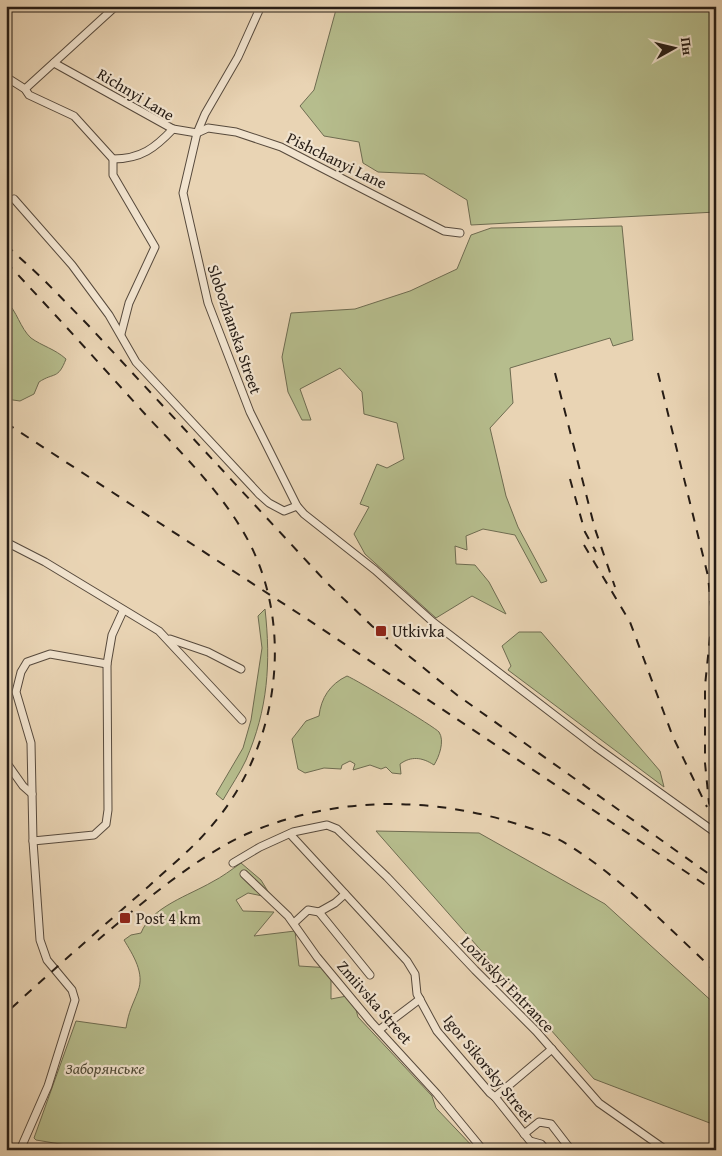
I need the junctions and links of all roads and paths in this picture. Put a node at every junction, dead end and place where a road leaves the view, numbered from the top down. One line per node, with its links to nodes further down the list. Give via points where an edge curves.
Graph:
1 (116, 6): 3 (street)
2 (261, 6): 7 (street, Slobozhanska Street)
3 (54, 63): 5 (street); 6 (street, Richnyi Lane)
4 (6, 76): 5 (street)
5 (25, 89): 8 (street, via 29,95 74,116)
6 (173, 129): 7 (street, Pishchanyi Lane); 8 (street, Richnyi Lane, via 154,149 124,159)
7 (197, 133): 10 (street, Pishchanyi Lane, via 208,128 236,132 282,147 444,230); 12 (street, Slobozhanska Street, via 183,194 202,286 250,412)
8 (113, 159): 11 (street, via 113,175 155,247 129,303)
9 (14, 199): 11 (street, via 72,265)
10 (460, 233)
11 (121, 334): 12 (street, via 136,362 260,495 284,511)
12 (297, 506): 21 (street, Slobozhanska Street, via 433,622 596,747)
13 (6, 542): 14 (street, via 45,562)
14 (123, 611): 15 (street); 16 (street, via 112,635)
15 (168, 638): 17 (street, via 208,652); 18 (street)
16 (107, 664): 20 (street, via 50,654 28,662 21,672 16,692 31,743); 23 (street, via 106,824 94,835)
17 (241, 669)
18 (242, 720)
19 (6, 762): 20 (street)
20 (32, 794): 23 (street)
21 (716, 833)
22 (290, 834): 24 (street); 26 (street, Igor Sikorsky Street); 32 (street, Lozivskyi Entrance, via 327,825 337,829)
23 (33, 841): 35 (street, via 43,952 72,990 75,1000 48,1086)
24 (233, 863)
25 (244, 874): 28 (street, Zmiivska Street)
26 (345, 894): 27 (street); 30 (street, Igor Sikorsky Street, via 407,961 415,974)
27 (319, 912): 28 (street, via 308,910); 29 (street)
28 (294, 923): 31 (street, Zmiivska Street, via 317,957)
29 (370, 975)
30 (420, 999): 31 (street); 33 (street, Igor Sikorsky Street, via 437,1031)
31 (379, 1030): 36 (street, Zmiivska Street)
32 (552, 1050): 33 (street); 39 (street, Lozivskyi Entrance, via 599,1103)
33 (495, 1097): 34 (street, Igor Sikorsky Street)
34 (524, 1134): 37 (street, Igor Sikorsky Street, via 530,1142 541,1144); 38 (street, via 540,1122 551,1124)
35 (20, 1150)
36 (483, 1150)
37 (546, 1150)
38 (571, 1150)
39 (666, 1150)

